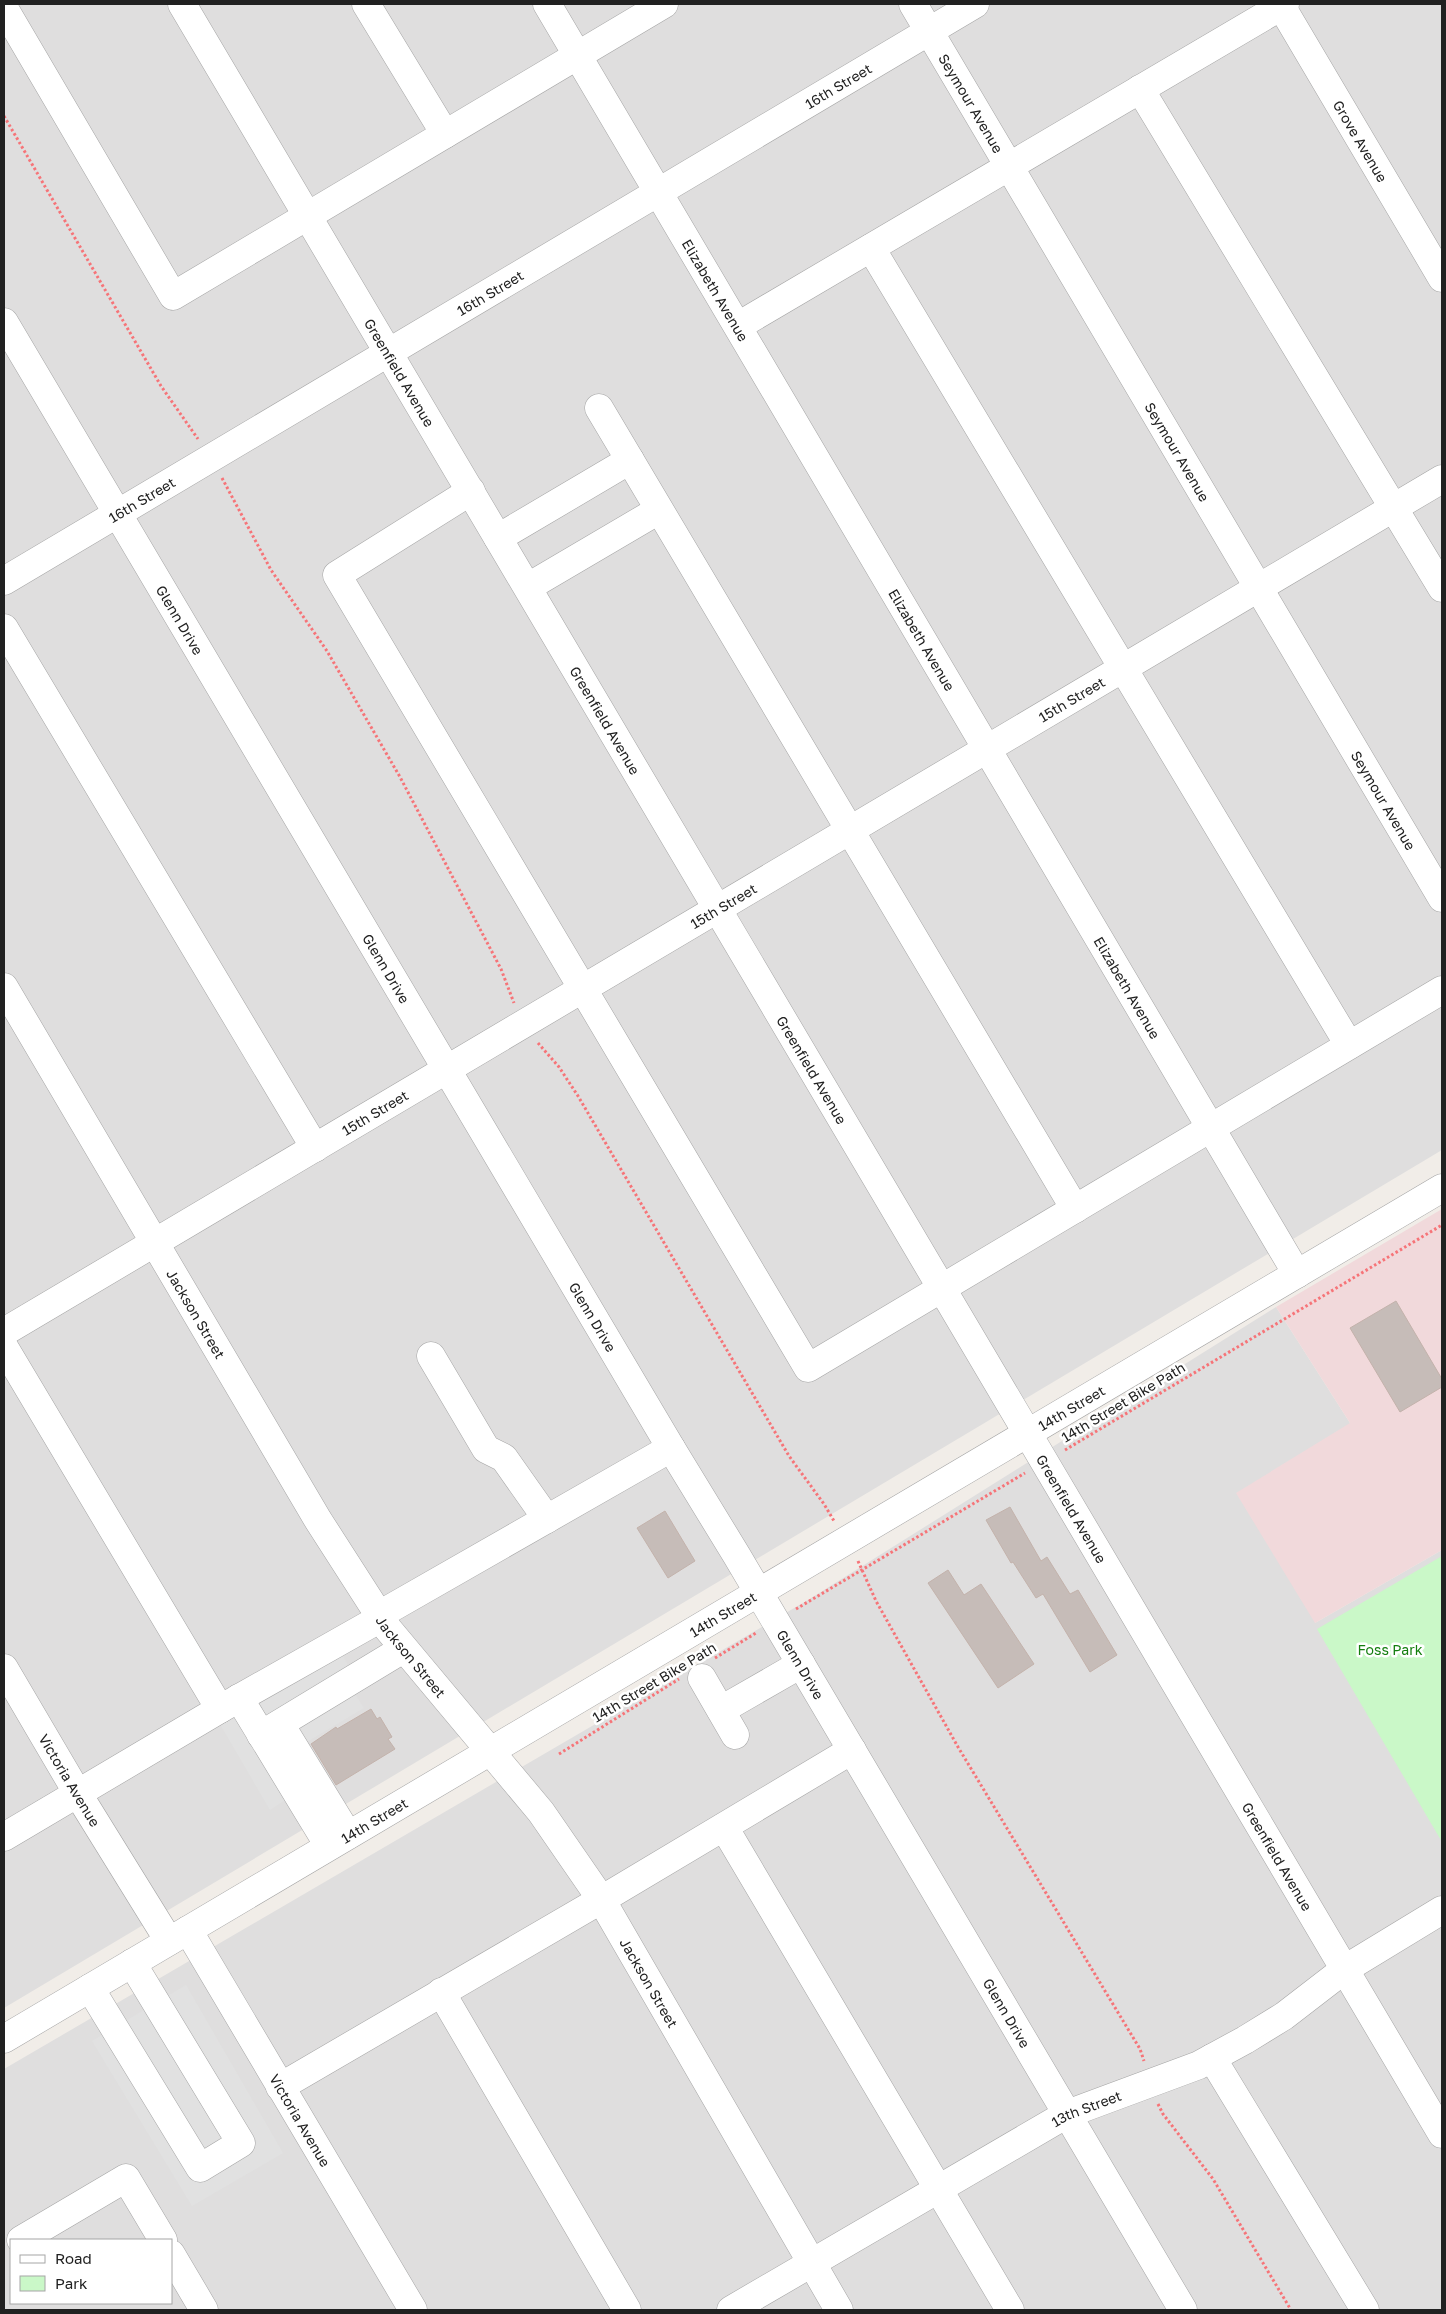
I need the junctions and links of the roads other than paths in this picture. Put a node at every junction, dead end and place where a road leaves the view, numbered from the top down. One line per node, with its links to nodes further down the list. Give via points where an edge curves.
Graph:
1 (182, 4): 15 (street, Greenfield Avenue)
2 (366, 4): 12 (street)
3 (546, 4): 10 (street, Elizabeth Avenue)
4 (664, 4): 10 (street)
5 (913, 4): 9 (street, Seymour Avenue)
6 (975, 4): 9 (street, 16th Street)
7 (1282, 5): 11 (street); 17 (street, Grove Avenue)
8 (4, 8): 15 (street, via 173,296)
9 (929, 31): 13 (street, Seymour Avenue); 14 (street, 16th Street)
10 (577, 55): 12 (street); 14 (street, Elizabeth Avenue)
11 (1140, 90): 13 (street); 25 (street)
12 (445, 134): 15 (street)
13 (1009, 166): 16 (street); 31 (street, Seymour Avenue)
14 (658, 192): 19 (street, Elizabeth Avenue); 20 (street, 16th Street)
15 (308, 216): 20 (street, Greenfield Avenue)
16 (871, 248): 19 (street); 34 (street)
17 (1442, 278)
18 (4, 322): 27 (street, Glenn Drive)
19 (738, 326): 35 (street, Elizabeth Avenue)
20 (388, 352): 24 (street, Greenfield Avenue); 27 (street, 16th Street)
21 (599, 408): 22 (street)
22 (630, 460): 26 (street); 28 (street)
23 (1442, 479): 25 (street, 15th Street)
24 (471, 492): 28 (street, Greenfield Avenue); 40 (street, via 337,575)
25 (1394, 508): 31 (street, 15th Street); 32 (street)
26 (659, 510): 30 (street); 36 (street)
27 (116, 514): 29 (street, 16th Street); 43 (street, Glenn Drive)
28 (498, 538): 30 (street, Greenfield Avenue)
29 (4, 581)
30 (528, 587): 38 (street, Greenfield Avenue)
31 (1259, 588): 34 (street, 15th Street); 37 (street, Seymour Avenue)
32 (1442, 588)
33 (4, 628): 45 (street)
34 (1123, 669): 35 (street, 15th Street); 42 (street)
35 (988, 749): 36 (street, 15th Street); 44 (street, Elizabeth Avenue)
36 (850, 831): 38 (street, 15th Street); 47 (street)
37 (1442, 898)
38 (718, 909): 40 (street, 15th Street); 50 (street, Greenfield Avenue)
39 (4, 987): 48 (street, Jackson Street)
40 (583, 989): 43 (street, 15th Street); 50 (street, via 808,1368)
41 (1442, 990): 42 (street)
42 (1349, 1045): 44 (street)
43 (446, 1070): 45 (street, 15th Street); 55 (street, Glenn Drive)
44 (1211, 1127): 47 (street); 49 (street, Elizabeth Avenue)
45 (315, 1148): 48 (street, 15th Street)
46 (1442, 1188): 49 (street, 14th Street)
47 (1075, 1209): 50 (street)
48 (155, 1243): 51 (street, 15th Street); 58 (street, Jackson Street, via 318,1520)
49 (1298, 1274): 54 (street, 14th Street)
50 (941, 1289): 54 (street, Greenfield Avenue)
51 (4, 1332)
52 (4, 1347): 63 (street)
53 (431, 1356): 56 (street, via 486,1449 504,1458)
54 (1027, 1434): 57 (street, 14th Street); 77 (street, Greenfield Avenue)
55 (671, 1448): 56 (street); 57 (street, Glenn Drive)
56 (547, 1519): 58 (street)
57 (759, 1593): 60 (street, Glenn Drive); 68 (street, 14th Street)
58 (380, 1617): 59 (street, Jackson Street); 63 (street)
59 (403, 1649): 65 (street); 68 (street, Jackson Street)
60 (801, 1664): 64 (street); 67 (street, Glenn Drive)
61 (4, 1668): 69 (street, Victoria Avenue)
62 (698, 1672): 64 (street)
63 (229, 1704): 65 (street); 69 (street)
64 (721, 1710): 66 (street)
65 (271, 1729): 72 (street)
66 (735, 1735)
67 (852, 1750): 70 (street); 83 (street, Glenn Drive)
68 (490, 1751): 72 (street, 14th Street); 73 (street, Jackson Street, via 552,1827)
69 (78, 1794): 71 (street); 75 (street, Victoria Avenue)
70 (724, 1827): 73 (street); 85 (street)
71 (4, 1837)
72 (339, 1841): 75 (street, 14th Street)
73 (601, 1899): 79 (street); 89 (street, Jackson Street)
74 (1442, 1910): 77 (street, 13th Street)
75 (178, 1936): 76 (street, 14th Street); 82 (street, Victoria Avenue)
76 (132, 1963): 78 (street, 14th Street); 78 (street, via 241,2143 200,2168)
77 (1345, 1969): 81 (street, 13th Street, via 1284,2016); 84 (street, Greenfield Avenue)
78 (90, 1988): 80 (street, 14th Street)
79 (441, 1992): 82 (street); 92 (street)
80 (4, 2039)
81 (1212, 2058): 83 (street, 13th Street); 97 (street)
82 (280, 2087): 91 (street, Victoria Avenue)
83 (1067, 2114): 85 (street, 13th Street); 96 (street, Glenn Drive)
84 (1442, 2134)
85 (938, 2188): 89 (street, 13th Street); 95 (street)
86 (23, 2239): 87 (street, via 126,2178)
87 (162, 2239)
88 (172, 2256): 90 (street)
89 (810, 2263): 93 (street, 13th Street); 94 (street, Jackson Street)
90 (204, 2310)
91 (413, 2310)
92 (627, 2310)
93 (731, 2310)
94 (839, 2310)
95 (1010, 2310)
96 (1183, 2310)
97 (1365, 2310)

